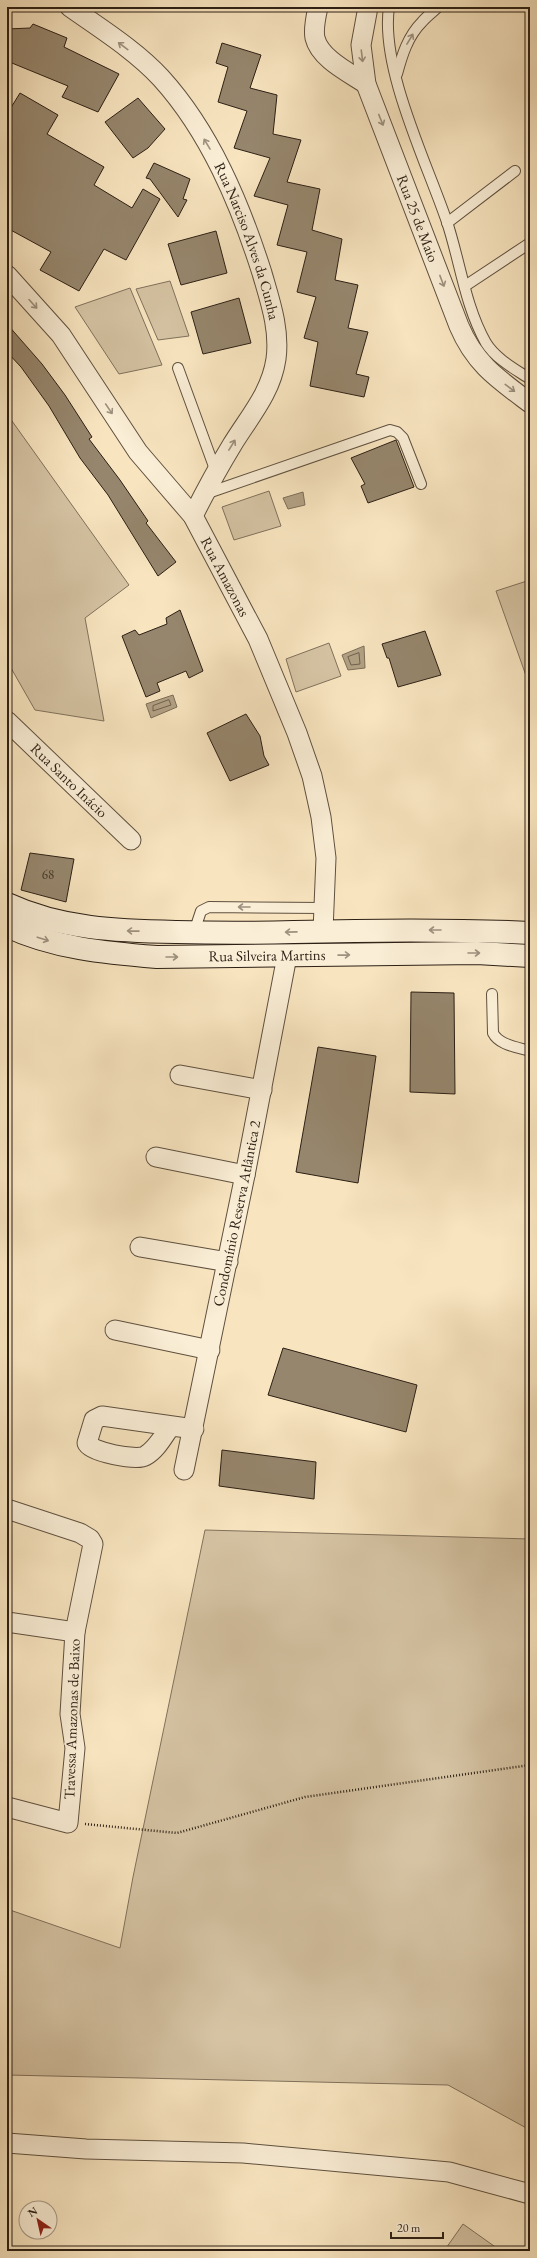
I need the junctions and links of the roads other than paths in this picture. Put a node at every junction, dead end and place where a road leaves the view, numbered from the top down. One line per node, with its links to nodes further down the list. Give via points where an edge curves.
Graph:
1 (70, 7): 16 (street, Rua Narciso Alves da Cunha, one-way to 1, via 261,403 276,359 277,333 255,250 212,153 188,112 160,78)
2 (318, 7): 7 (street, via 315,38 319,48 343,69)
3 (368, 7): 7 (street, Rua 25 de Maio, one-way to 7, via 361,45)
4 (389, 7): 6 (lane, via 388,32)
5 (438, 7): 6 (lane, one-way to 5, via 403,51 411,37 421,22)
6 (396, 76): 9 (lane, via 406,111)
7 (366, 84): 15 (street, Rua 25 de Maio, one-way to 15, via 467,344 488,371)
8 (515, 171): 9 (lane)
9 (447, 223): 12 (lane)
10 (530, 243): 12 (lane)
11 (7, 275): 19 (street, Rua Amazonas, one-way to 19, via 61,335 138,452)
12 (465, 286): 14 (lane, via 487,344 494,355)
13 (178, 368): 16 (lane)
14 (530, 379)
15 (530, 403)
16 (217, 472): 18 (street, Rua Narciso Alves da Cunha)
17 (421, 484): 18 (lane, via 403,438 390,430)
18 (205, 494): 19 (street, Rua Narciso Alves da Cunha)
19 (193, 516): 23 (street, Rua Amazonas, via 258,639 312,776 326,858)
20 (7, 721): 21 (street, Rua Santo Inácio)
21 (131, 840)
22 (7, 904): 26 (main road, Rua Silveira Martins, one-way to 22, via 120,931 83,927 51,920)
23 (325, 908): 25 (street, Rua Amazonas); 26 (lane, one-way to 26, via 208,907 201,911)
24 (7, 926): 28 (main road, Rua Silveira Martins, one-way to 28, via 53,943 112,954 157,957)
25 (323, 931): 26 (main road, Rua Silveira Martins, one-way to 26); 27 (main road, Rua Silveira Martins, one-way to 25, via 476,930)
26 (194, 932)
27 (530, 933)
28 (286, 956): 29 (main road, Rua Silveira Martins, one-way to 29, via 477,953); 33 (street, Condomínio Reserva Atlântica 2)
29 (530, 956)
30 (492, 994): 31 (lane, via 492,1033 495,1038 500,1042)
31 (530, 1051)
32 (180, 1076): 33 (street)
33 (262, 1090): 35 (street, Condomínio Reserva Atlântica 2)
34 (156, 1157): 35 (street)
35 (245, 1175): 37 (street, Condomínio Reserva Atlântica 2)
36 (140, 1247): 37 (street)
37 (228, 1262): 39 (street, Condomínio Reserva Atlântica 2)
38 (116, 1330): 39 (street)
39 (210, 1350): 41 (street, Condomínio Reserva Atlântica 2)
40 (170, 1427): 41 (street)
41 (194, 1429): 42 (street, Condomínio Reserva Atlântica 2)
42 (184, 1470)
43 (7, 1509): 45 (street, Travessa Amazonas de Baixo, via 80,1533 93,1544)
44 (7, 1622): 45 (street)
45 (75, 1632): 46 (street, Travessa Amazonas de Baixo, via 70,1714 75,1748 68,1823)
46 (7, 1807)
47 (7, 2143): 48 (street, via 86,2149 243,2153 449,2172)
48 (530, 2194)

